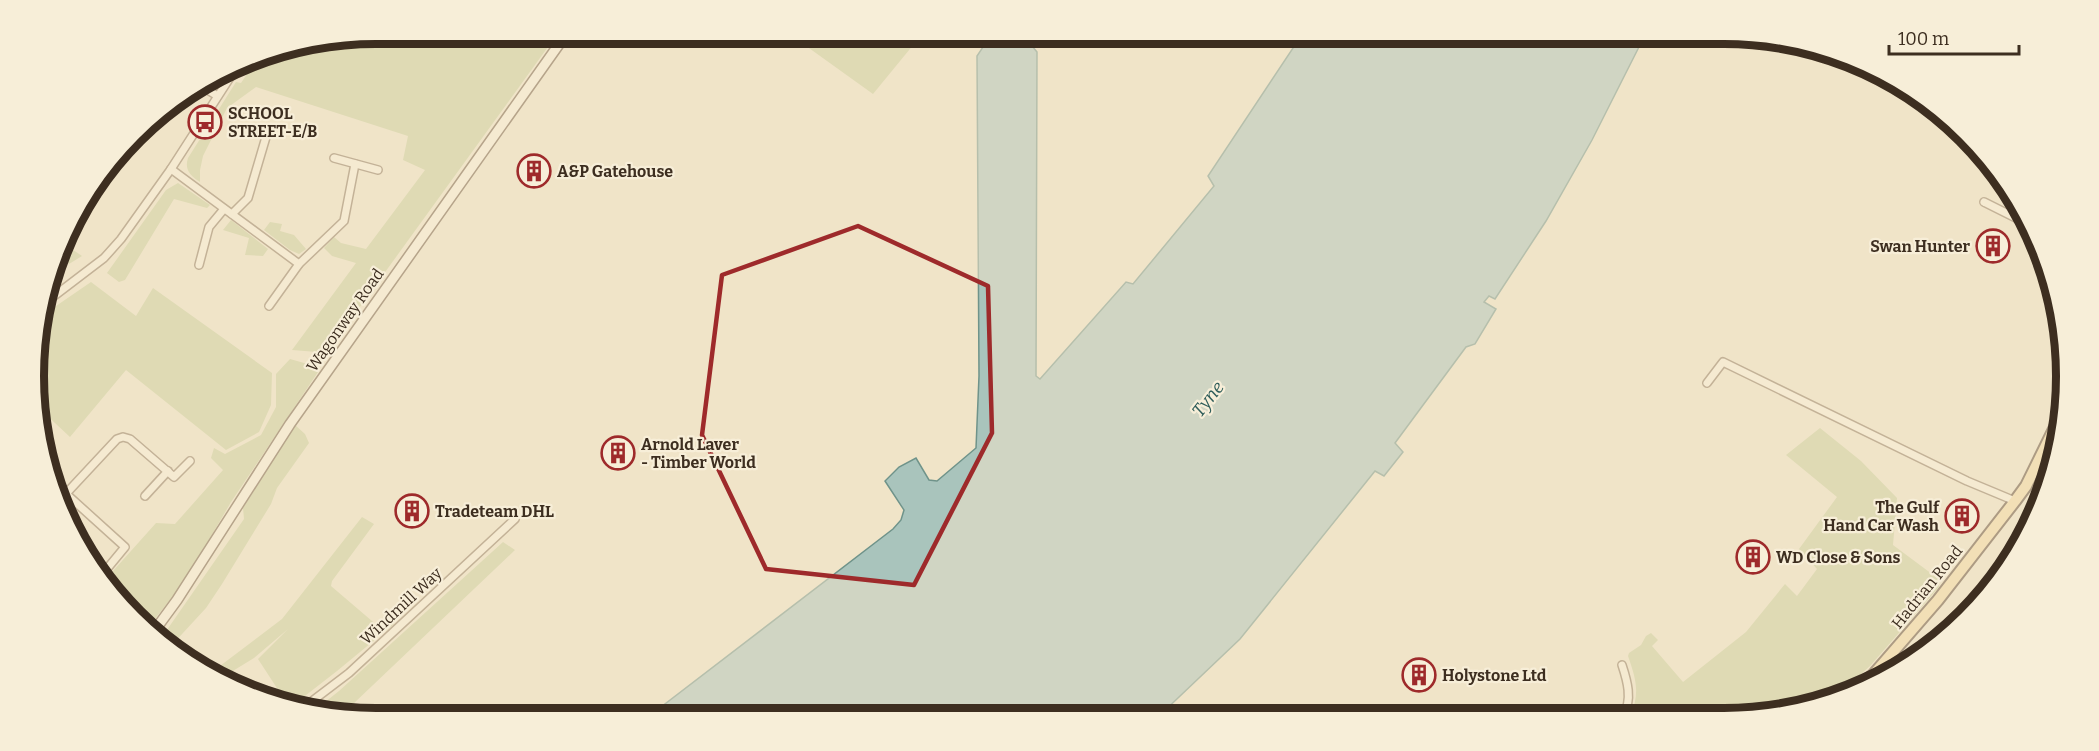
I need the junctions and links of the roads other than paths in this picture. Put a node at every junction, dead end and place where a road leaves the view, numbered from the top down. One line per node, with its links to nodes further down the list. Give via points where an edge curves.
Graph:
1 (559, 44): 30 (main road, Wagonway Road, via 290,424)
2 (228, 78): 4 (street)
3 (207, 89): 4 (street)
4 (216, 95): 8 (street)
5 (266, 136): 12 (street, via 248,198)
6 (334, 158): 7 (street)
7 (355, 164): 9 (street); 14 (street, via 344,221)
8 (171, 169): 11 (street); 16 (street, via 104,258)
9 (378, 170)
10 (1984, 202): 13 (street)
11 (224, 209): 12 (street); 15 (street, via 209,227)
12 (232, 214): 14 (street)
13 (2015, 217)
14 (299, 264): 17 (street)
15 (199, 265)
16 (53, 297)
17 (269, 306)
18 (1707, 383): 27 (street, via 1723,362)
19 (2049, 440): 21 (main road, Hadrian Road)
20 (190, 461): 23 (street)
21 (2035, 470): 22 (street); 27 (main road, Hadrian Road)
22 (2041, 473)
23 (171, 474): 24 (street, via 123,437); 25 (street)
24 (65, 493)
25 (145, 496)
26 (68, 500): 29 (street, via 124,547)
27 (2015, 501): 32 (main road, Hadrian Road)
28 (515, 519): 33 (street, Windmill Way, via 349,673)
29 (106, 570)
30 (158, 626)
31 (1622, 664): 34 (street, via 1628,681)
32 (1878, 669)
33 (312, 701)
34 (1626, 708)

